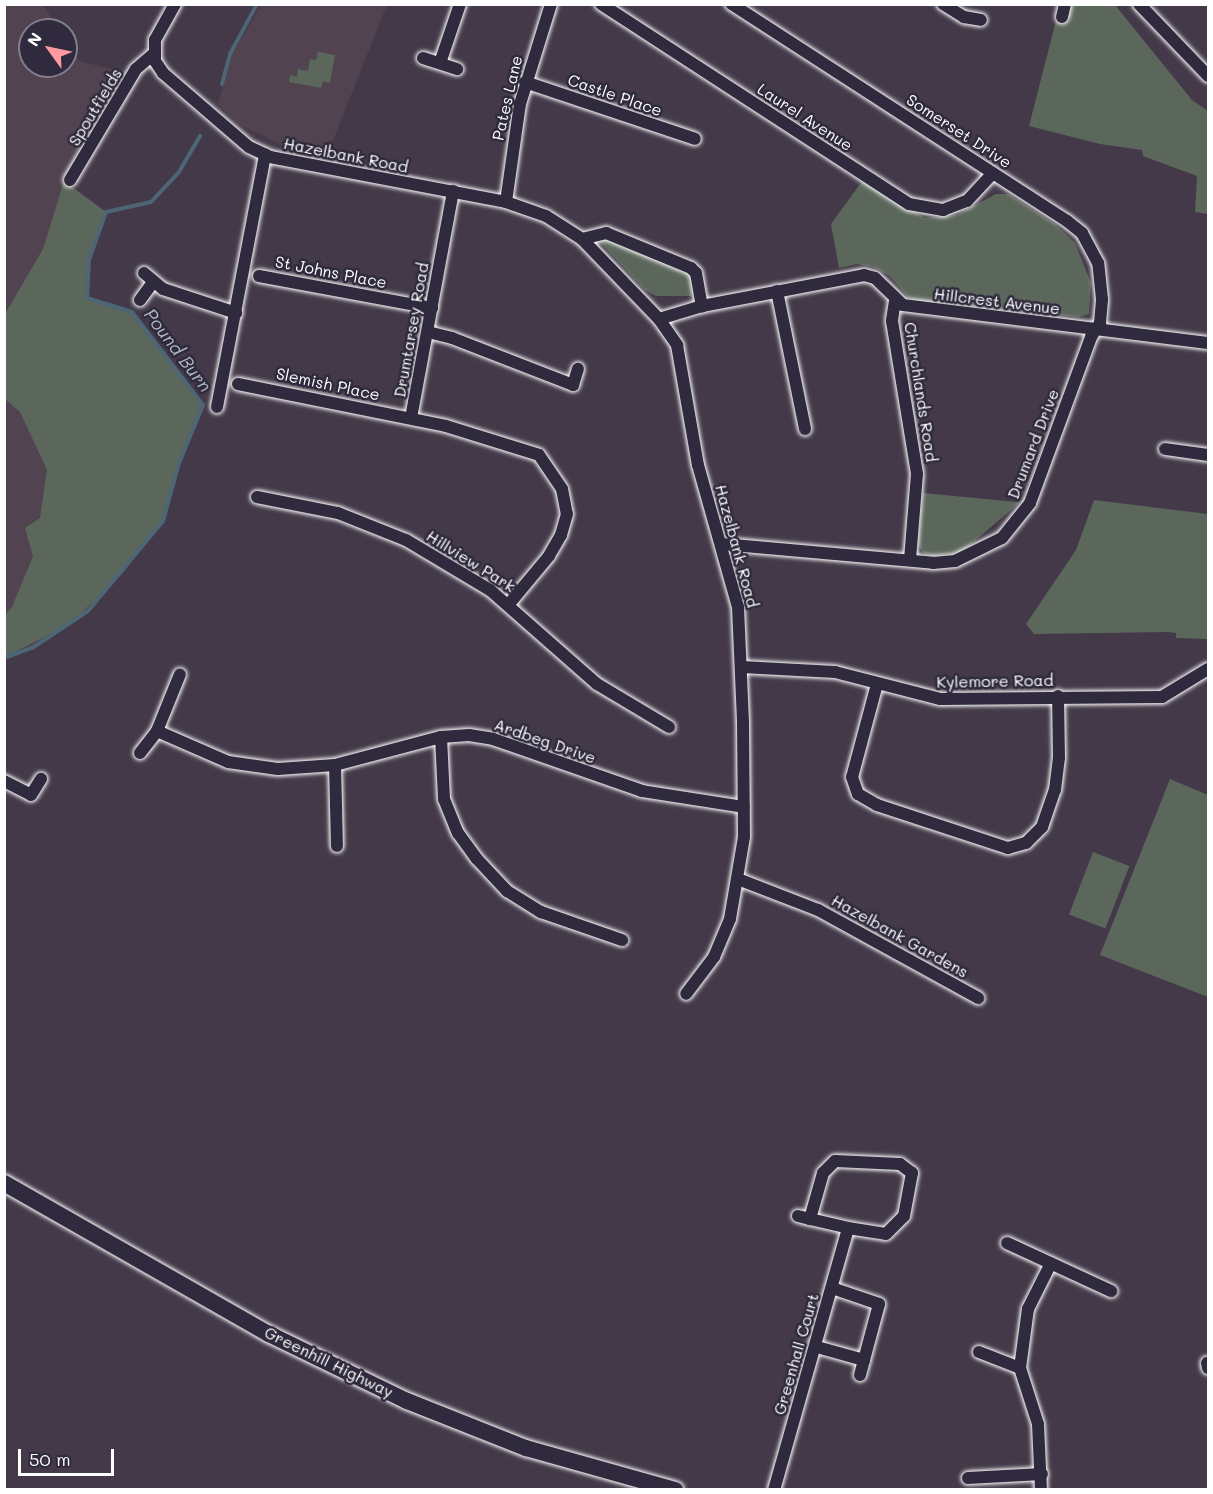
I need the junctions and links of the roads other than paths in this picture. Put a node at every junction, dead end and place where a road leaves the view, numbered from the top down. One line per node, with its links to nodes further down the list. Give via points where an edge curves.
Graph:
1 (175, 4): 9 (street, via 155,40)
2 (460, 4): 11 (street)
3 (551, 4): 14 (street, Pates Lane)
4 (601, 4): 17 (street, Laurel Avenue, via 909,204 943,210 967,201)
5 (731, 4): 17 (street, Somerset Drive)
6 (943, 4): 8 (street, via 964,17)
7 (1139, 4): 13 (street)
8 (981, 20)
9 (153, 54): 16 (street, Hazelbank Road, via 162,73 249,147); 18 (street, Spoutfields, via 136,69)
10 (423, 58): 11 (street)
11 (440, 63): 12 (street)
12 (458, 69)
13 (1209, 76)
14 (525, 82): 15 (street, Castle Place); 20 (street, Pates Lane)
15 (695, 139)
16 (265, 155): 19 (street, Hazelbank Road); 28 (street)
17 (993, 173): 30 (street, Somerset Drive, via 1041,202 1082,234 1098,263 1102,298)
18 (70, 180)
19 (453, 192): 20 (street, Hazelbank Road); 27 (street, Drumtarsey Road)
20 (506, 202): 21 (street, Hazelbank Road, via 546,216)
21 (582, 240): 26 (street, via 606,233 691,268 696,273); 29 (street, Hazelbank Road)
22 (259, 276): 27 (street, St Johns Place)
23 (777, 291): 25 (street, Churchlands Road, via 864,275 875,278); 26 (street, Churchlands Road); 37 (street)
24 (140, 300): 28 (street, via 149,277 163,289)
25 (895, 301): 30 (street, Hillcrest Avenue, via 916,308); 42 (street, Churchlands Road, via 892,321 917,474)
26 (702, 306): 29 (street, Churchlands Road)
27 (432, 308): 31 (street, Drumtarsey Road)
28 (236, 313): 35 (street)
29 (659, 319): 41 (street, Hazelbank Road, via 677,345 698,465)
30 (1096, 330): 32 (street); 42 (street, Drumard Drive, via 1021,519 1002,538 955,561)
31 (428, 332): 33 (street, via 573,385); 36 (street, Drumtarsey Road)
32 (1209, 343)
33 (578, 369)
34 (238, 384): 36 (street, Slemish Place)
35 (217, 407)
36 (411, 418): 43 (street, Drumtarsey Road, via 506,442 539,455 557,479 567,513 561,535)
37 (805, 429)
38 (1165, 449): 39 (street)
39 (1209, 454)
40 (258, 497): 43 (street, Hillview Park, via 338,513 406,540)
41 (722, 544): 42 (street, Drumard Drive); 44 (street, Hazelbank Road, via 738,607)
42 (910, 561)
43 (509, 604): 49 (street, Hillview Park, via 597,684)
44 (742, 666): 47 (street, Kylemore Road, via 835,672); 56 (street, Hazelbank Road)
45 (1209, 669): 48 (street, Kylemore Road, via 1162,698)
46 (180, 674): 50 (street)
47 (877, 684): 48 (street, Kylemore Road, via 940,699); 48 (street, via 852,777 858,794 877,805 1008,848 1026,843 1042,827 1055,790)
48 (1058, 696)
49 (669, 727)
50 (157, 730): 52 (street); 53 (street, Ardbeg Drive, via 228,762 278,769)
51 (441, 737): 53 (street, Ardbeg Drive); 56 (street, Ardbeg Drive, via 493,739 642,792); 59 (street, via 444,799 458,833 477,860 507,891 541,912)
52 (140, 753)
53 (335, 765): 57 (street)
54 (40, 779): 55 (street, via 31,795)
55 (4, 781)
56 (744, 807): 58 (street, Hazelbank Road)
57 (337, 846)
58 (738, 879): 60 (street, Hazelbank Road, via 725,935); 61 (street, Hazelbank Gardens, via 838,920)
59 (622, 940)
60 (686, 994)
61 (978, 998)
62 (4, 1183): 75 (main road, Greenhill Highway, via 269,1334 407,1401 525,1448)
63 (849, 1228): 63 (street, via 804,1218 823,1173 835,1161 875,1161 908,1168 913,1181 907,1208 894,1230 886,1234); 66 (street, Greenhall Court)
64 (1007, 1243): 65 (street)
65 (1052, 1263): 67 (street); 71 (street, via 1029,1309)
66 (832, 1288): 68 (street, Greenhall Court); 70 (street, via 879,1304)
67 (1111, 1291)
68 (817, 1347): 70 (street); 76 (street, Greenhall Court)
69 (979, 1352): 71 (street)
70 (864, 1360): 72 (street)
71 (1020, 1368): 73 (street, via 1038,1424)
72 (860, 1375)
73 (1042, 1474): 74 (street); 77 (street)
74 (968, 1478)
75 (675, 1490)
76 (774, 1490)
77 (1041, 1490)

